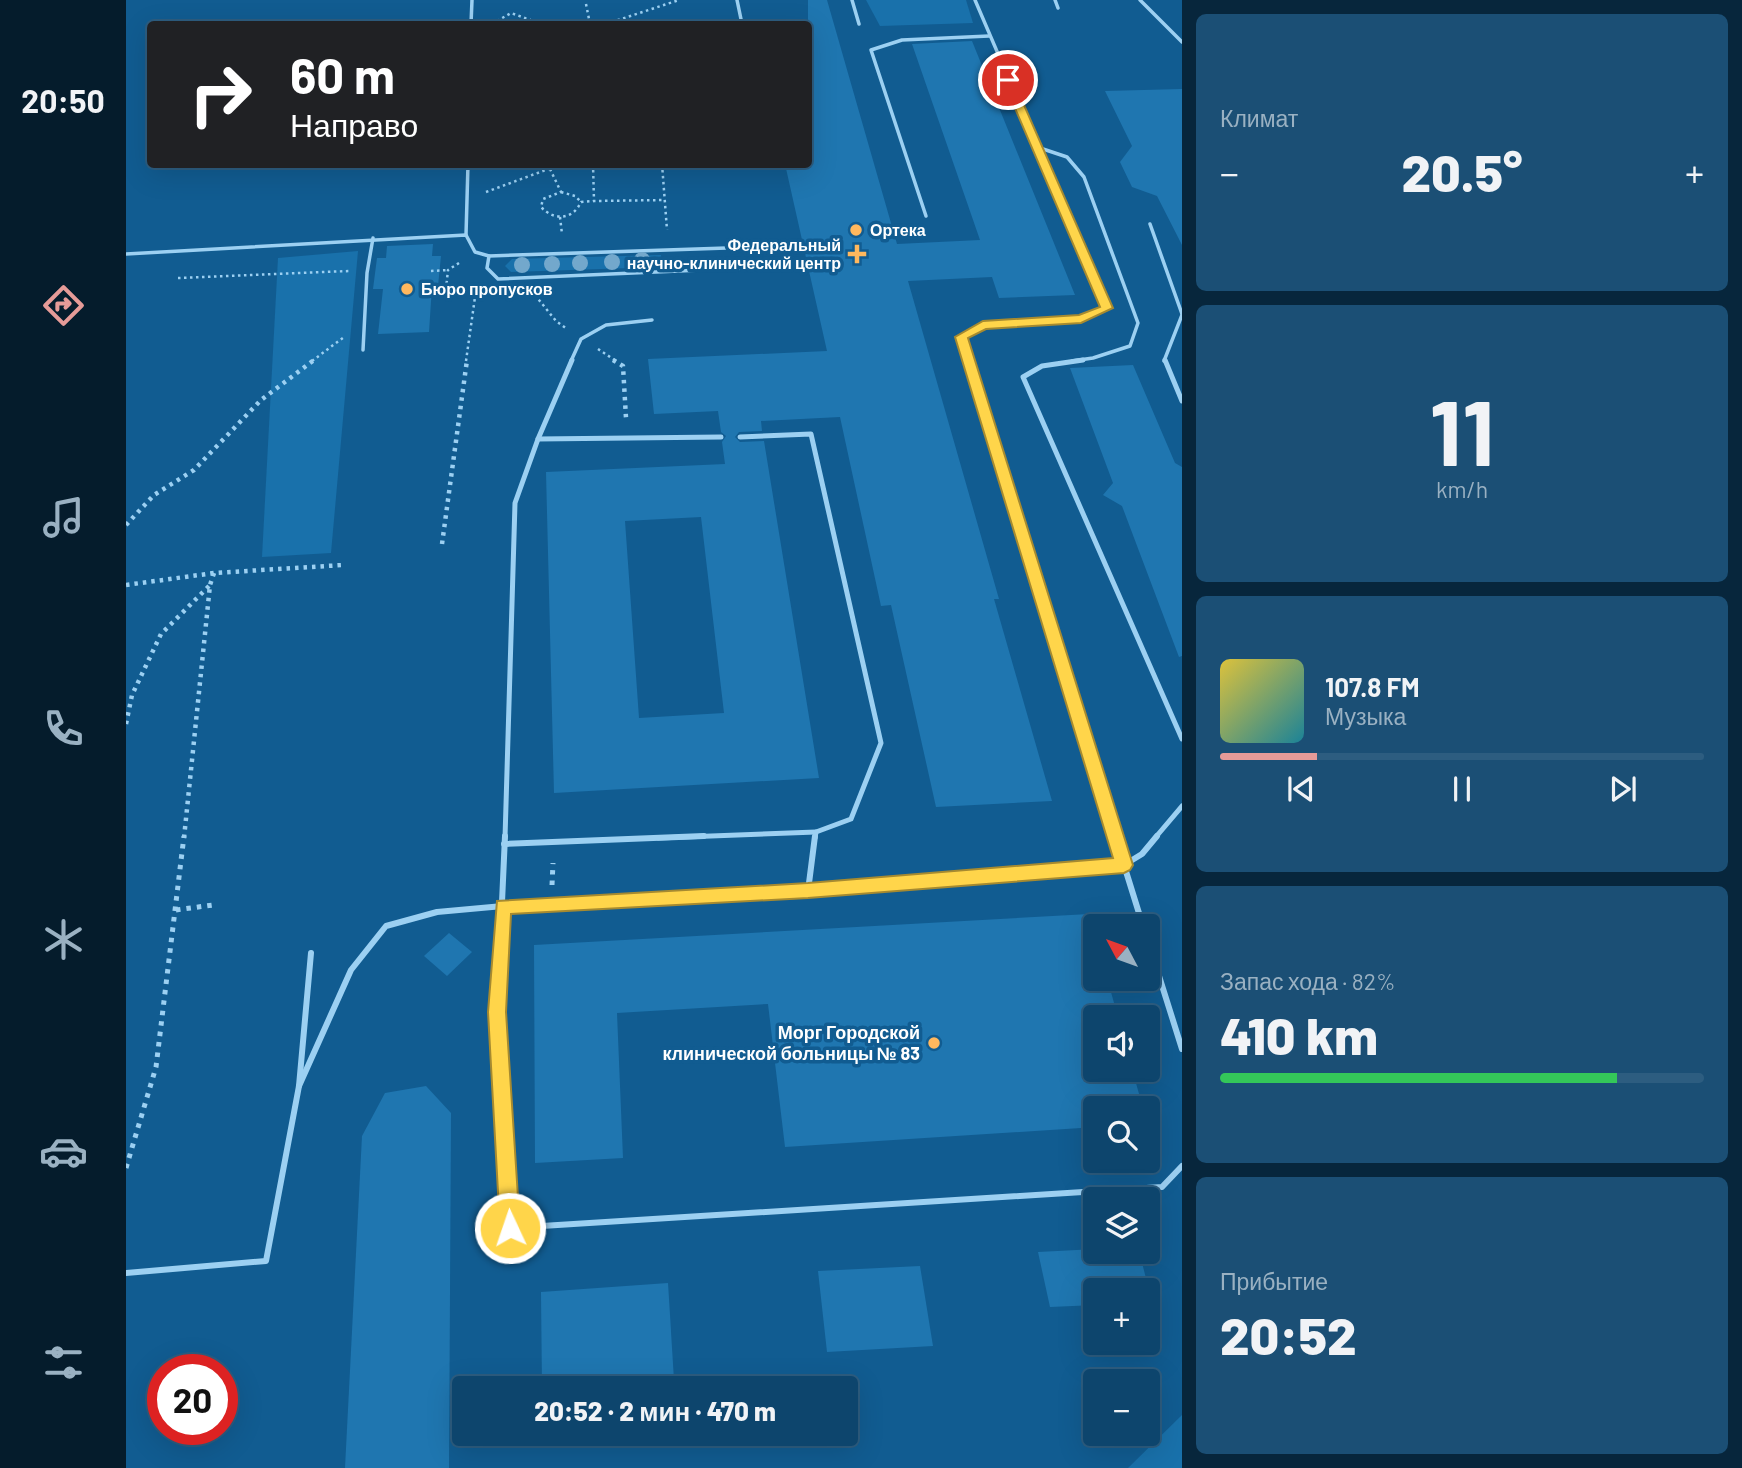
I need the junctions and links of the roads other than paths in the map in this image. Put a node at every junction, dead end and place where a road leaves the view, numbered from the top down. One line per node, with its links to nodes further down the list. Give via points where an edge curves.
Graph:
1 (472, 0): 8 (lane)
2 (737, 0): 9 (lane)
3 (852, 0): 10 (lane)
4 (975, 0): 11 (lane)
5 (1055, 0): 7 (lane)
6 (1140, 0): 12 (lane)
7 (1058, 8)
8 (471, 21)
9 (741, 21)
10 (859, 24)
11 (989, 36): 13 (lane); 15 (lane, via 902,40 872,50)
12 (1182, 43)
13 (1037, 147): 28 (lane, via 1067,158 1084,177 1138,323 1130,346 1093,358 1042,366 1023,377); 32 (lane, via 1107,308 1081,319 983,325 961,337)
14 (468, 168): 17 (lane)
15 (926, 216)
16 (1150, 224): 21 (lane)
17 (466, 235): 18 (lane); 20 (lane, via 475,252)
18 (373, 238): 19 (lane); 23 (lane)
19 (126, 254)
20 (489, 256): 20 (lane, via 487,268 498,279 793,266 789,246)
21 (1182, 315): 24 (lane, via 1164,361)
22 (652, 320): 27 (lane, via 606,325 582,339)
23 (363, 350)
24 (1182, 401)
25 (722, 437): 27 (lane)
26 (740, 437): 30 (lane, via 811,434 881,743 851,819)
27 (538, 439): 31 (lane, via 515,503)
28 (1182, 738)
29 (1182, 806): 32 (lane, via 1142,854)
30 (816, 832): 31 (lane); 33 (lane)
31 (505, 844): 34 (lane)
32 (1124, 865): 33 (lane); 35 (lane)
33 (808, 891): 34 (lane)
34 (503, 906): 39 (lane, via 437,912 386,926 351,971); 40 (lane, via 497,1012 510,1228 1162,1187)
35 (1139, 914)
36 (311, 953): 39 (lane)
37 (1160, 979): 38 (lane)
38 (1182, 1049)
39 (299, 1086): 41 (lane, via 266,1261)
40 (1182, 1166)
41 (126, 1273)

